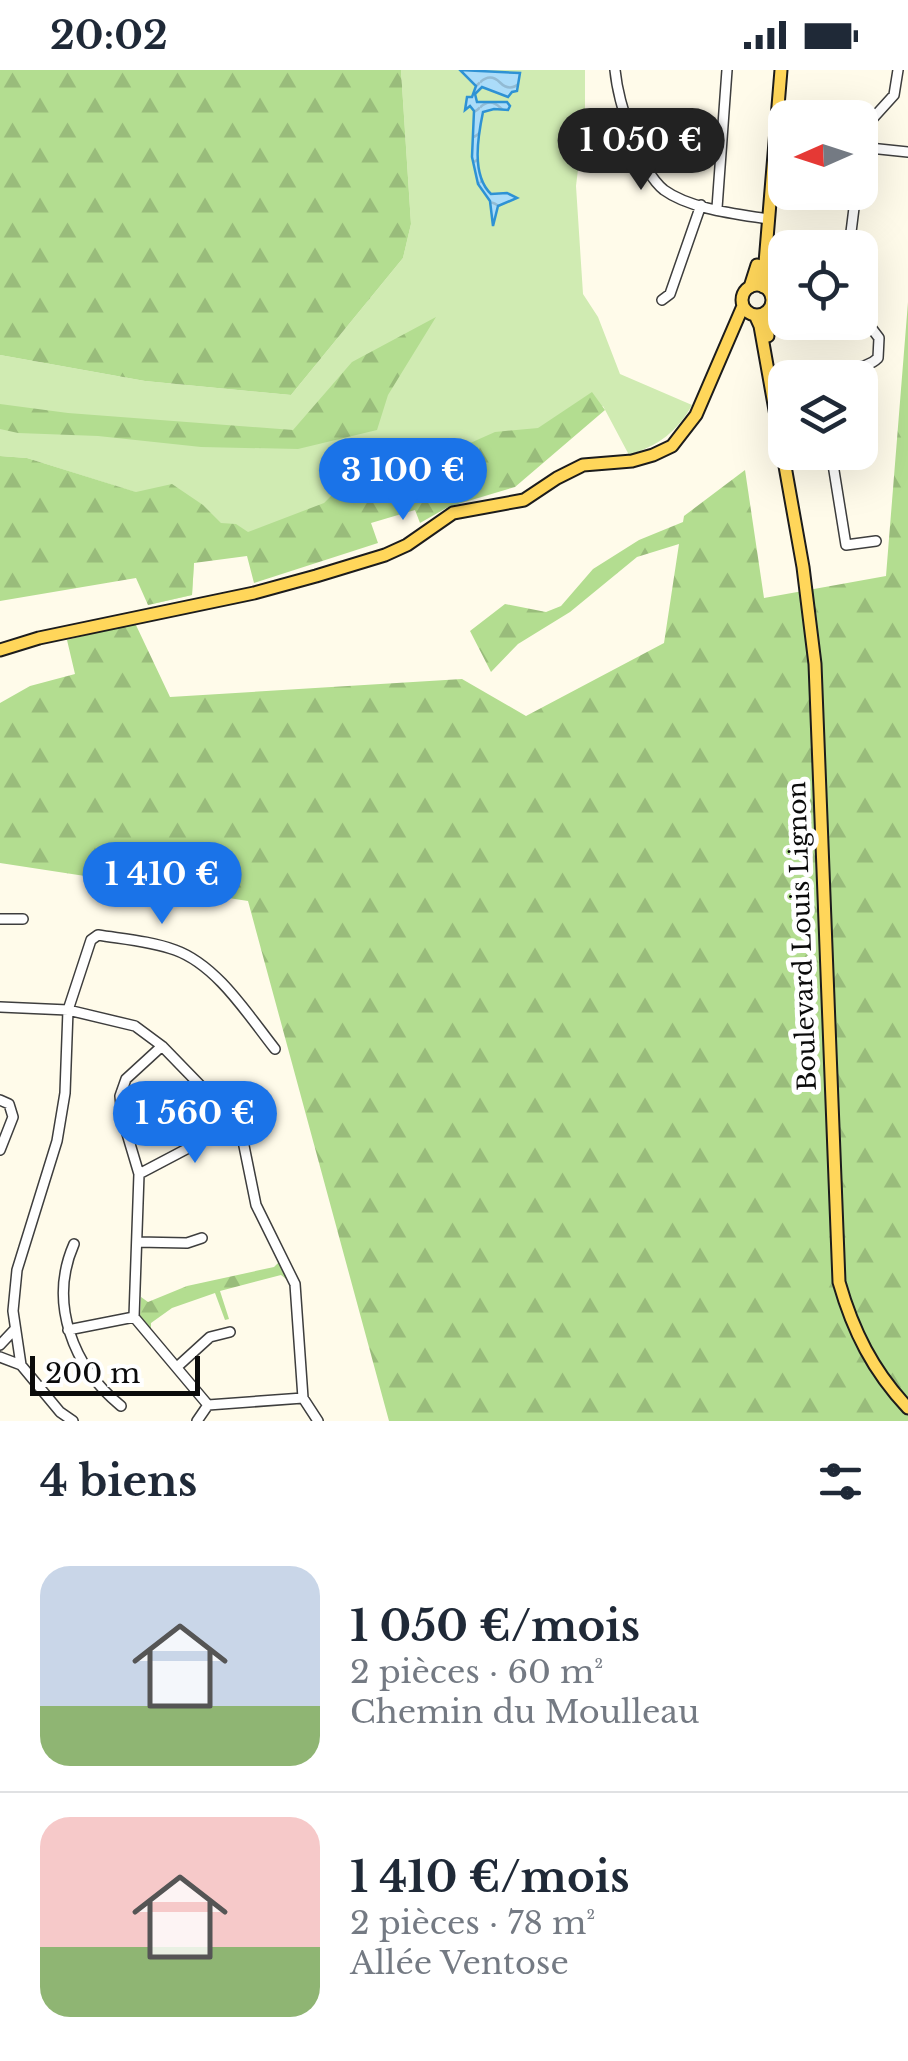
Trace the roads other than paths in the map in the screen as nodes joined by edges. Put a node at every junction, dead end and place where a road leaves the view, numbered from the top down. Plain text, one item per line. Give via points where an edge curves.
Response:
1 (615, 70) edge
2 (727, 70) edge
3 (781, 70) edge
4 (898, 70) edge
5 (894, 96) junction
6 (908, 99) edge
7 (878, 111) edge
8 (878, 149) edge
9 (908, 152) edge
10 (701, 205) junction
11 (717, 208) junction
12 (766, 218) junction
13 (760, 288) junction
14 (768, 290) edge
15 (662, 300) dead end
16 (768, 304) edge
17 (757, 310) junction
18 (768, 368) edge
19 (786, 470) edge
20 (833, 470) edge
21 (876, 541) dead end
22 (0, 650) edge
23 (22, 919) dead end
24 (0, 920) edge
25 (0, 1007) edge
26 (68, 1010) junction
27 (162, 1046) junction
28 (274, 1049) dead end
29 (0, 1100) edge
30 (234, 1124) junction
31 (0, 1150) edge
32 (139, 1174) junction
33 (202, 1238) dead end
34 (136, 1242) junction
35 (74, 1244) dead end
36 (134, 1317) junction
37 (15, 1329) junction
38 (68, 1330) junction
39 (230, 1332) dead end
40 (0, 1345) edge
41 (0, 1357) edge
42 (21, 1365) junction
43 (177, 1368) junction
44 (303, 1398) junction
45 (208, 1405) junction
46 (121, 1406) dead end
47 (908, 1408) edge
48 (73, 1421) edge
49 (197, 1421) edge
50 (318, 1421) edge

1 - 10 street via 627,124 658,182
2 - 11 street
3 - 12 main road
4 - 5 street
5 - 6 street
5 - 7 street
8 - 9 street
10 - 11 street
10 - 15 street via 670,294
11 - 12 street
12 - 13 main road via 755,279
13 - 14 street
13 - 17 main road, Boulevard Louis Lignon
13 - 17 main road via 742,297
16 - 17 street
17 - 18 main road, Boulevard Louis Lignon
17 - 22 main road via 733,325 696,416 672,446 653,455 583,466 524,500 453,514 407,545 333,571
19 - 47 main road, Boulevard Louis Lignon via 815,664 840,1282 869,1358
20 - 21 street via 846,545
23 - 24 street
25 - 26 street
26 - 27 street via 135,1026
26 - 28 street via 90,940 98,935 164,946 202,965
26 - 37 street via 58,1142 16,1270
27 - 30 street
27 - 32 street via 126,1079 120,1096
29 - 31 street via 13,1117
30 - 32 street
30 - 44 street via 244,1141 256,1205 295,1284
32 - 34 street
33 - 34 street
34 - 36 street
35 - 38 street via 62,1278
36 - 38 street
36 - 43 street
37 - 40 street
37 - 42 street
38 - 46 street via 96,1384
39 - 43 street via 210,1338
41 - 42 street
42 - 48 street
43 - 45 street
44 - 45 street
44 - 50 street
45 - 49 street

